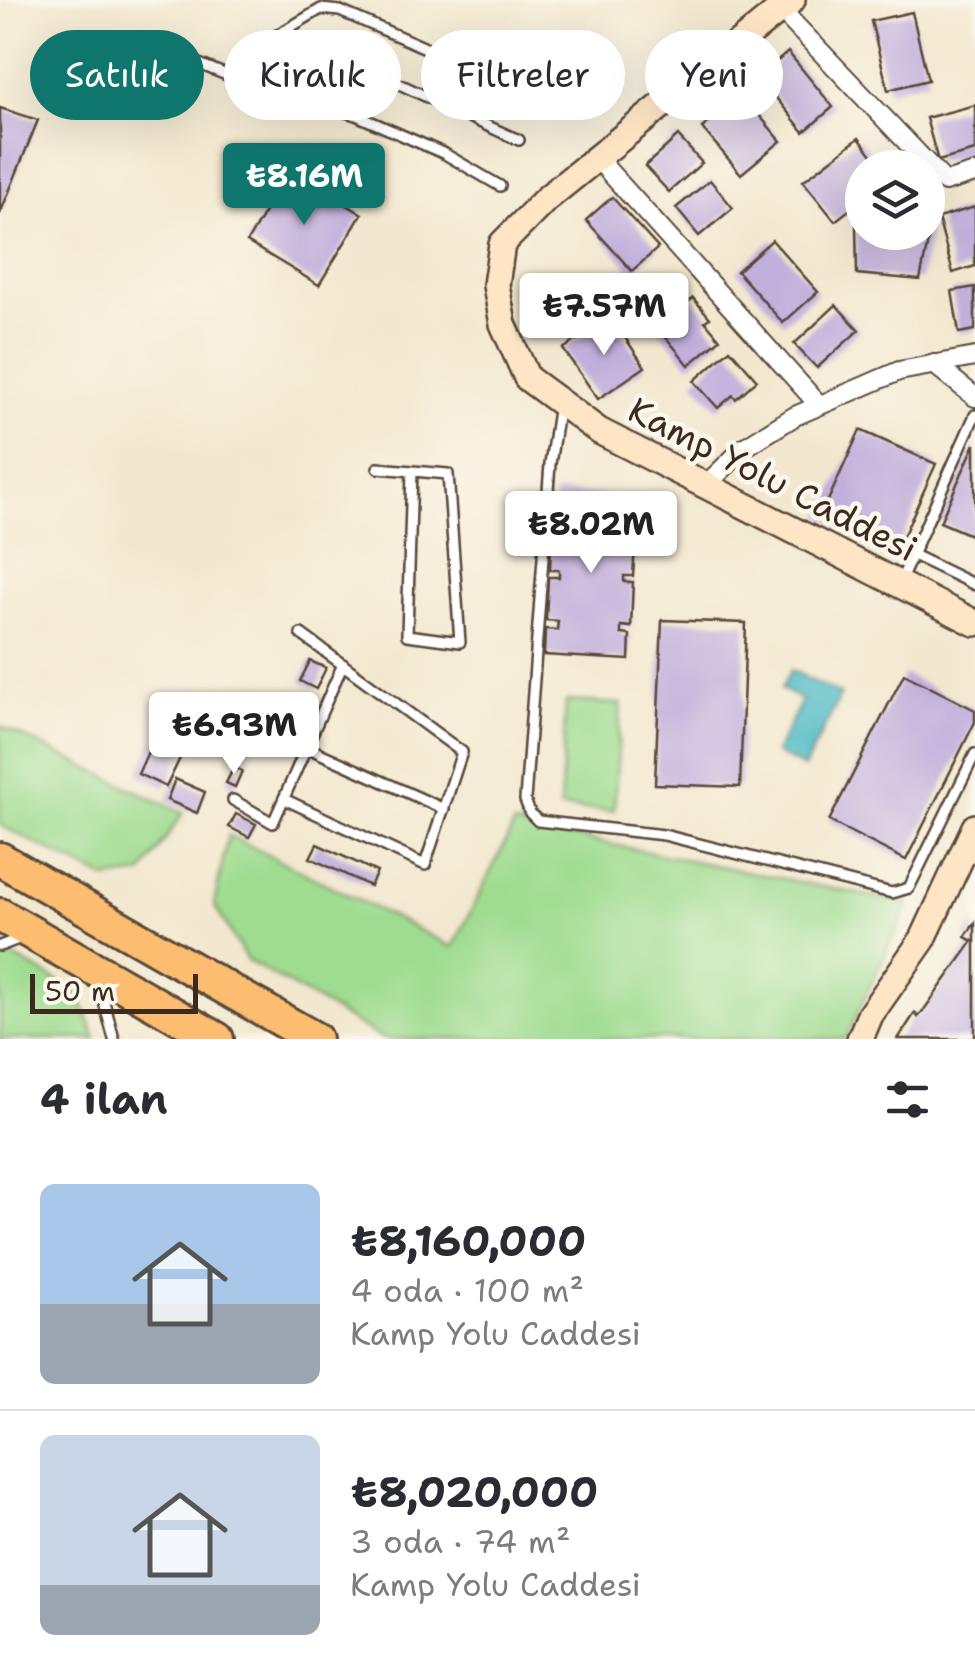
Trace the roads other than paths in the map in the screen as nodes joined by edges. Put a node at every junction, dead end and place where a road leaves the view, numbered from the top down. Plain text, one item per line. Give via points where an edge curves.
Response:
1 (786, 5) edge
2 (286, 30) edge
3 (384, 30) edge
4 (401, 86) edge
5 (367, 120) edge
6 (520, 140) dead end
7 (596, 158) junction
8 (975, 174) edge
9 (500, 186) dead end
10 (975, 357) edge
11 (934, 364) junction
12 (975, 396) edge
13 (559, 402) junction
14 (819, 405) junction
15 (975, 415) edge
16 (378, 468) dead end
17 (412, 471) junction
18 (706, 485) junction
19 (912, 554) junction
20 (900, 582) junction
21 (975, 584) edge
22 (975, 622) edge
23 (301, 634) dead end
24 (343, 664) junction
25 (306, 747) junction
26 (975, 754) edge
27 (233, 800) dead end
28 (284, 800) junction
29 (444, 809) junction
30 (975, 828) edge
31 (0, 858) edge
32 (0, 915) edge
33 (33, 933) junction
34 (0, 946) edge
35 (96, 970) junction
36 (114, 1039) edge
37 (217, 1039) edge
38 (315, 1039) edge
39 (860, 1039) edge

1 - 7 street, Kamp Yolu Caddesi
1 - 8 street via 944,182
2 - 3 lane via 321,10
4 - 6 lane
5 - 9 lane
7 - 13 street, Kamp Yolu Caddesi via 502,244 496,285 503,324 527,378
7 - 14 street
10 - 11 street
11 - 12 street
11 - 14 street via 899,370
13 - 18 street, Kamp Yolu Caddesi via 599,431
13 - 26 lane via 526,800 534,817 664,835 892,894 909,888
14 - 18 street via 745,447
15 - 19 lane
16 - 17 lane
17 - 17 lane via 448,474 460,642 407,635
18 - 20 street, Kamp Yolu Caddesi
19 - 20 lane
19 - 21 lane
20 - 22 street, Kamp Yolu Caddesi
23 - 24 lane
24 - 25 lane
24 - 29 lane via 462,752
25 - 28 lane
25 - 29 lane
27 - 28 lane via 273,823
28 - 29 lane via 425,865
30 - 39 street via 923,939
31 - 38 highway
32 - 33 highway
33 - 34 lane
33 - 35 highway
35 - 36 lane
35 - 37 highway

